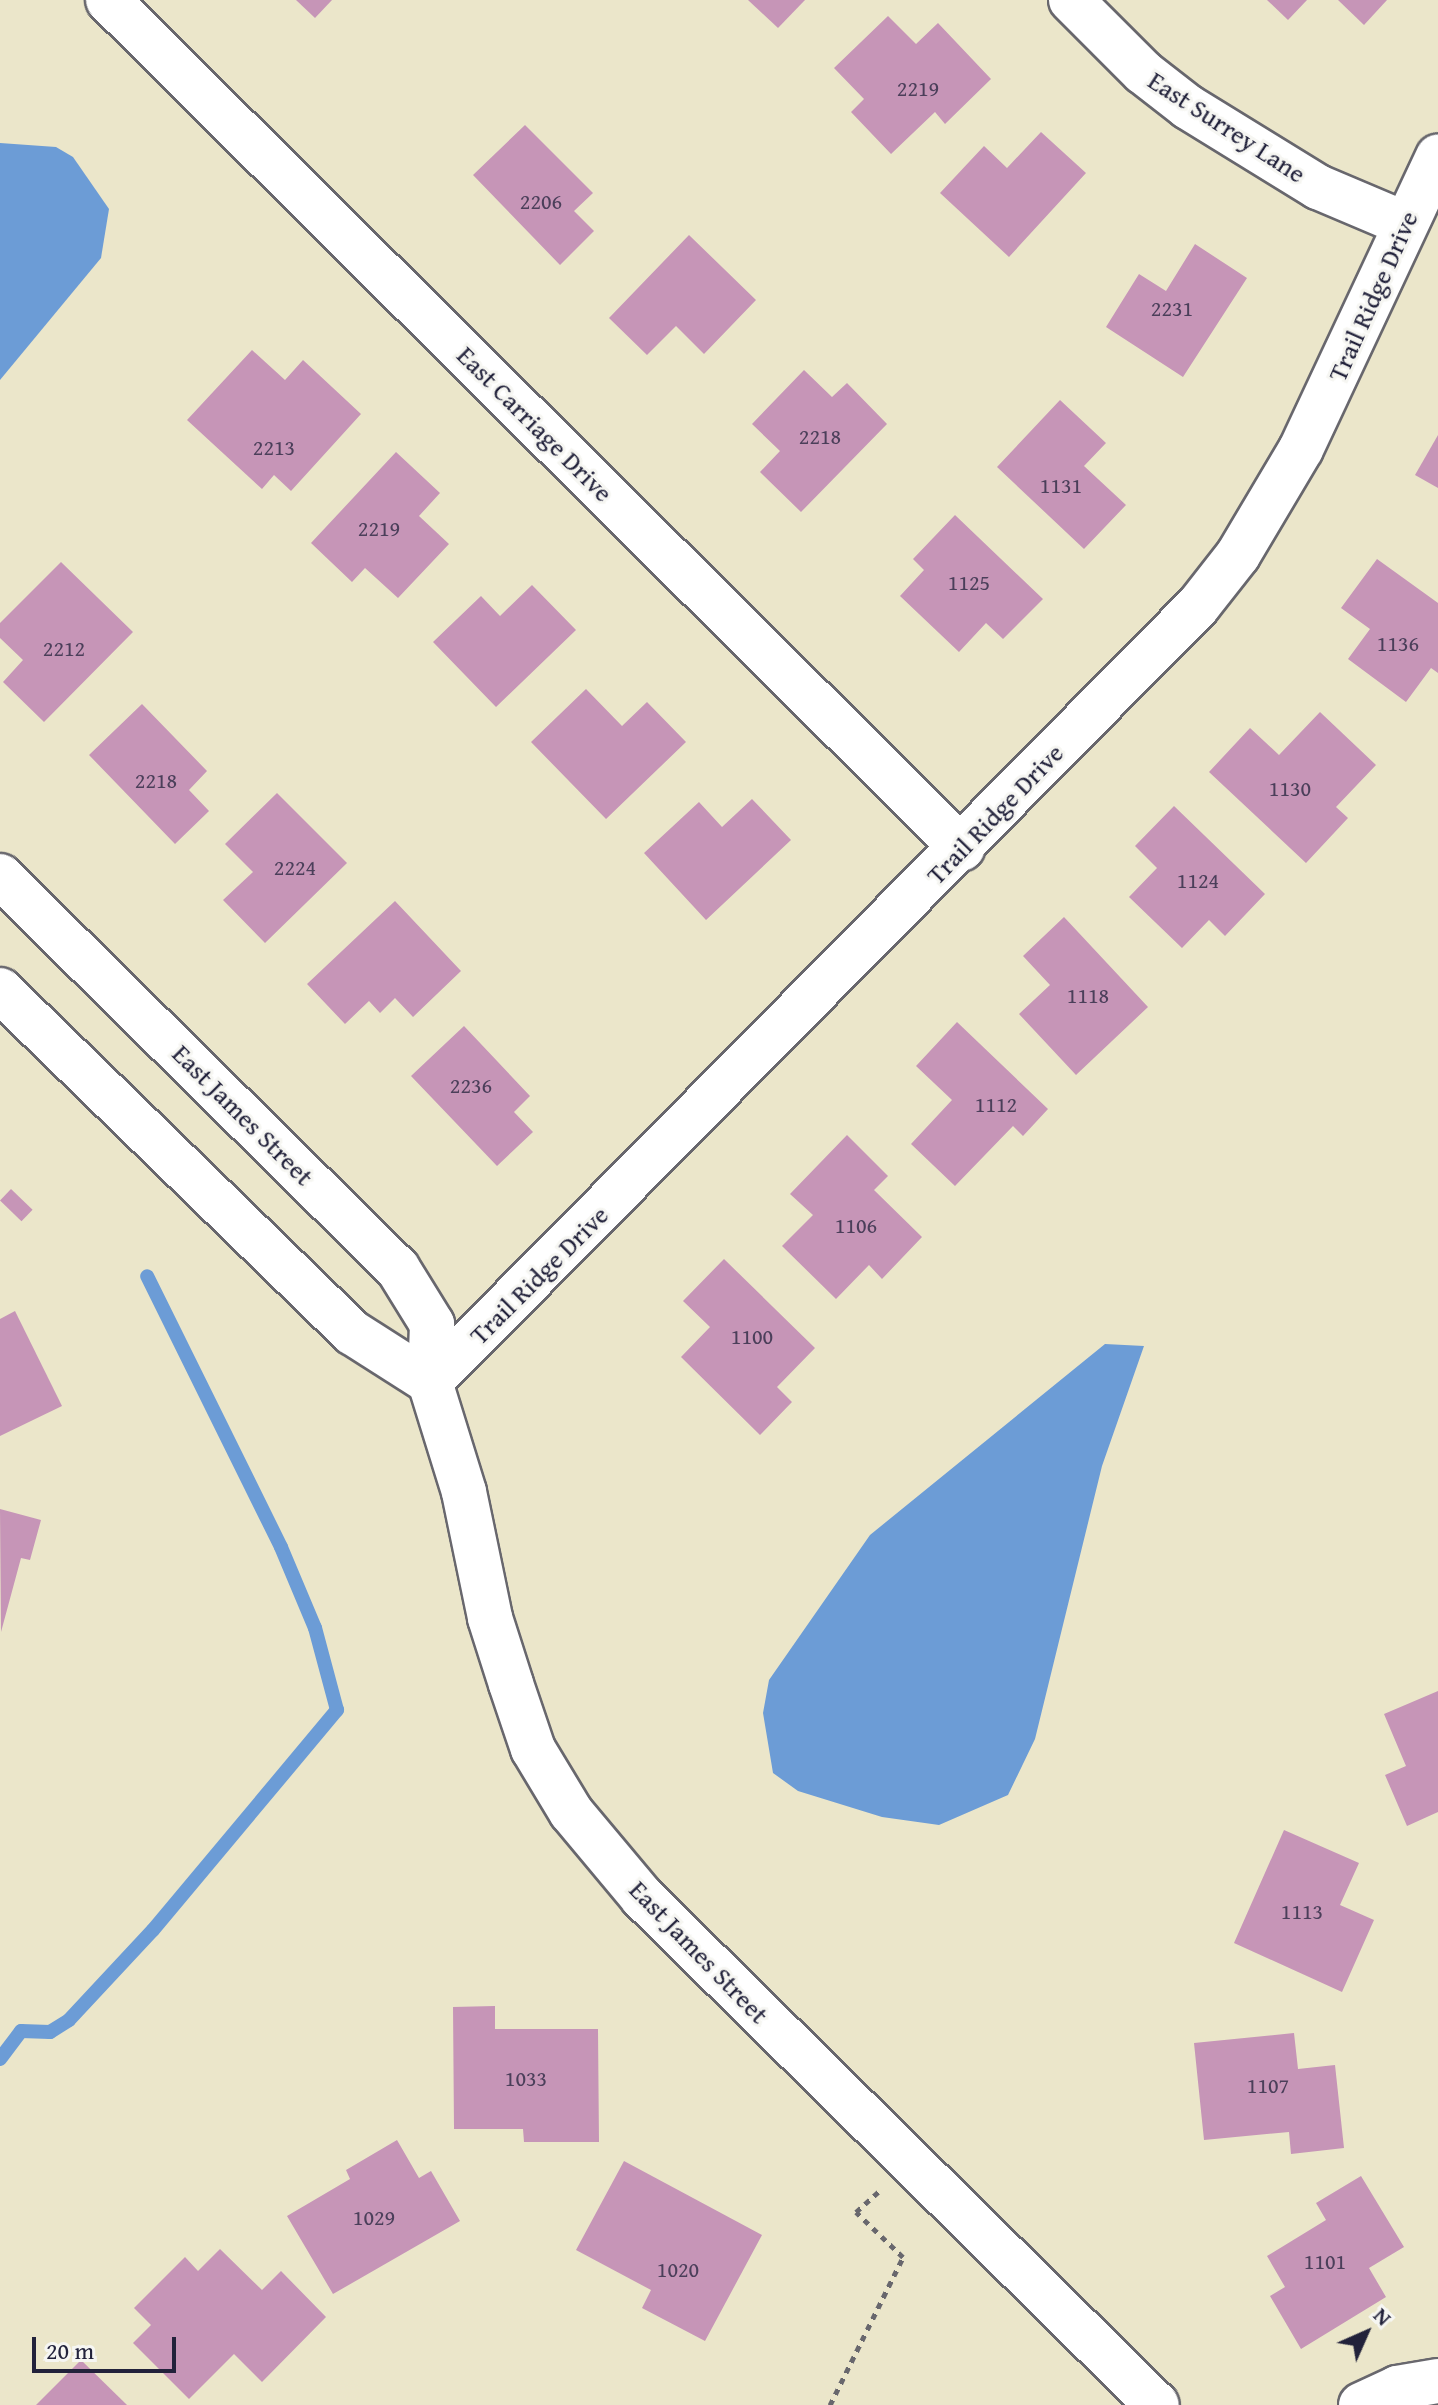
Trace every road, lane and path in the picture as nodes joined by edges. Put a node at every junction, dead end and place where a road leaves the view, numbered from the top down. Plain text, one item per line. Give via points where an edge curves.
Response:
1 (108, 0) edge
2 (1071, 0) edge
3 (1438, 157) edge
4 (1405, 224) junction
5 (962, 848) junction
6 (0, 876) edge
7 (0, 990) edge
8 (430, 1382) junction
9 (881, 2189) dead end
10 (1438, 2381) edge
11 (830, 2405) edge
12 (1157, 2405) edge
13 (1361, 2405) edge

1 - 5 street, East Carriage Drive
2 - 4 street, East Surrey Lane via 1143,72 1188,107 1318,187
3 - 4 street, Trail Ridge Drive
4 - 5 street, Trail Ridge Drive via 1331,390 1238,555 1198,606
5 - 8 street, Trail Ridge Drive
6 - 8 street, East James Street via 398,1269 432,1324
7 - 8 street via 353,1333
8 - 12 street, East James Street via 464,1492 490,1618 511,1684 533,1749 571,1812 642,1897
9 - 11 path via 856,2212 903,2257
10 - 13 street via 1397,2388

